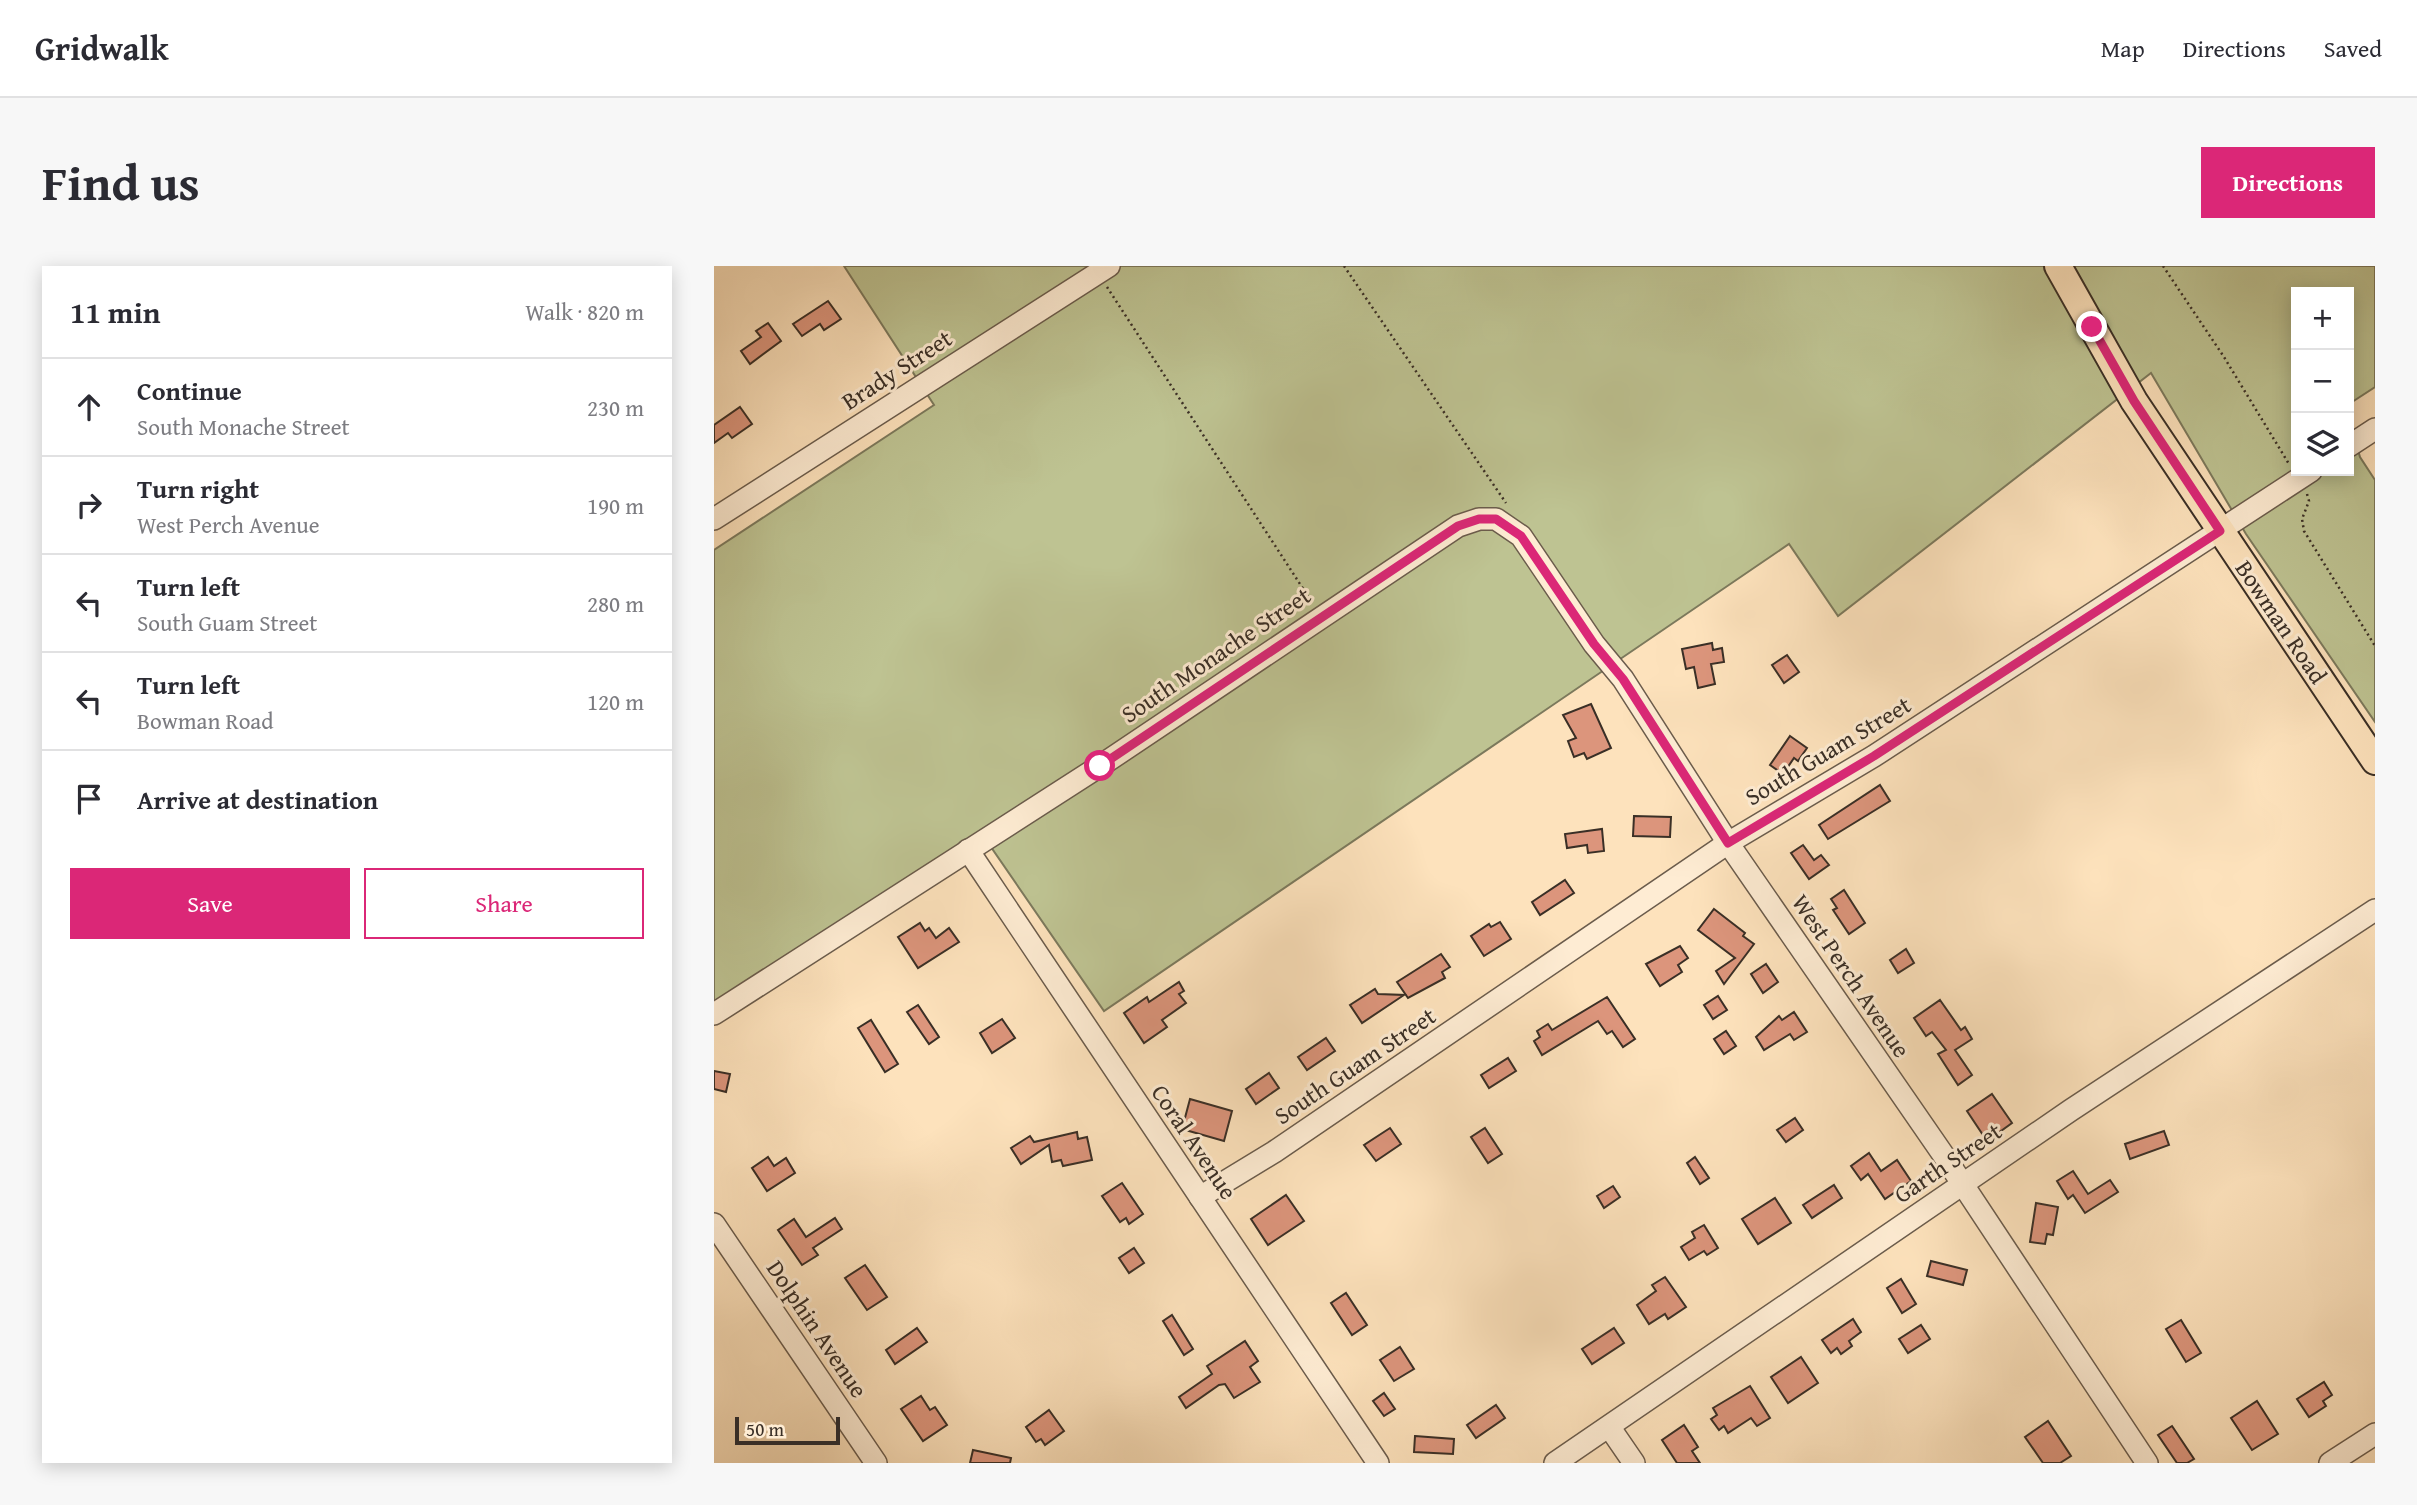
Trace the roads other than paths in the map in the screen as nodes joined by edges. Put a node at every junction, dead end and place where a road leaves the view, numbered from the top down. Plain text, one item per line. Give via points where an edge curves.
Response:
1 (2058, 266) edge
2 (1100, 268) edge
3 (2375, 429) edge
4 (2354, 443) edge
5 (2303, 476) edge
6 (1507, 514) joint
7 (714, 519) edge
8 (2220, 531) junction
9 (2375, 761) edge
10 (1728, 843) junction
11 (968, 850) junction
12 (2375, 910) edge
13 (714, 1014) edge
14 (1962, 1185) junction
15 (1200, 1197) junction
16 (714, 1224) edge
17 (1610, 1428) junction
18 (2375, 1434) edge
19 (876, 1463) edge
20 (1378, 1463) edge
21 (1555, 1463) edge
22 (1634, 1463) edge
23 (2147, 1463) edge
24 (2330, 1463) edge

1 - 8 main road, Bowman Road via 2134,401
2 - 7 street, Brady Street
3 - 4 street
5 - 8 street, South Guam Street
6 - 10 street, West Perch Avenue via 1594,644 1623,679
6 - 11 street, South Monache Street via 1458,526
8 - 9 main road, Bowman Road
8 - 10 street, South Guam Street via 1874,756
10 - 14 street, West Perch Avenue
10 - 15 street, South Guam Street via 1326,1117
11 - 13 street, South Monache Street
11 - 15 street, Coral Avenue
12 - 14 street, Garth Street
14 - 17 street, Garth Street
14 - 23 street, West Perch Avenue
15 - 20 street, Coral Avenue
16 - 19 street, Dolphin Avenue
17 - 21 street, Garth Street
17 - 22 street
18 - 24 street

